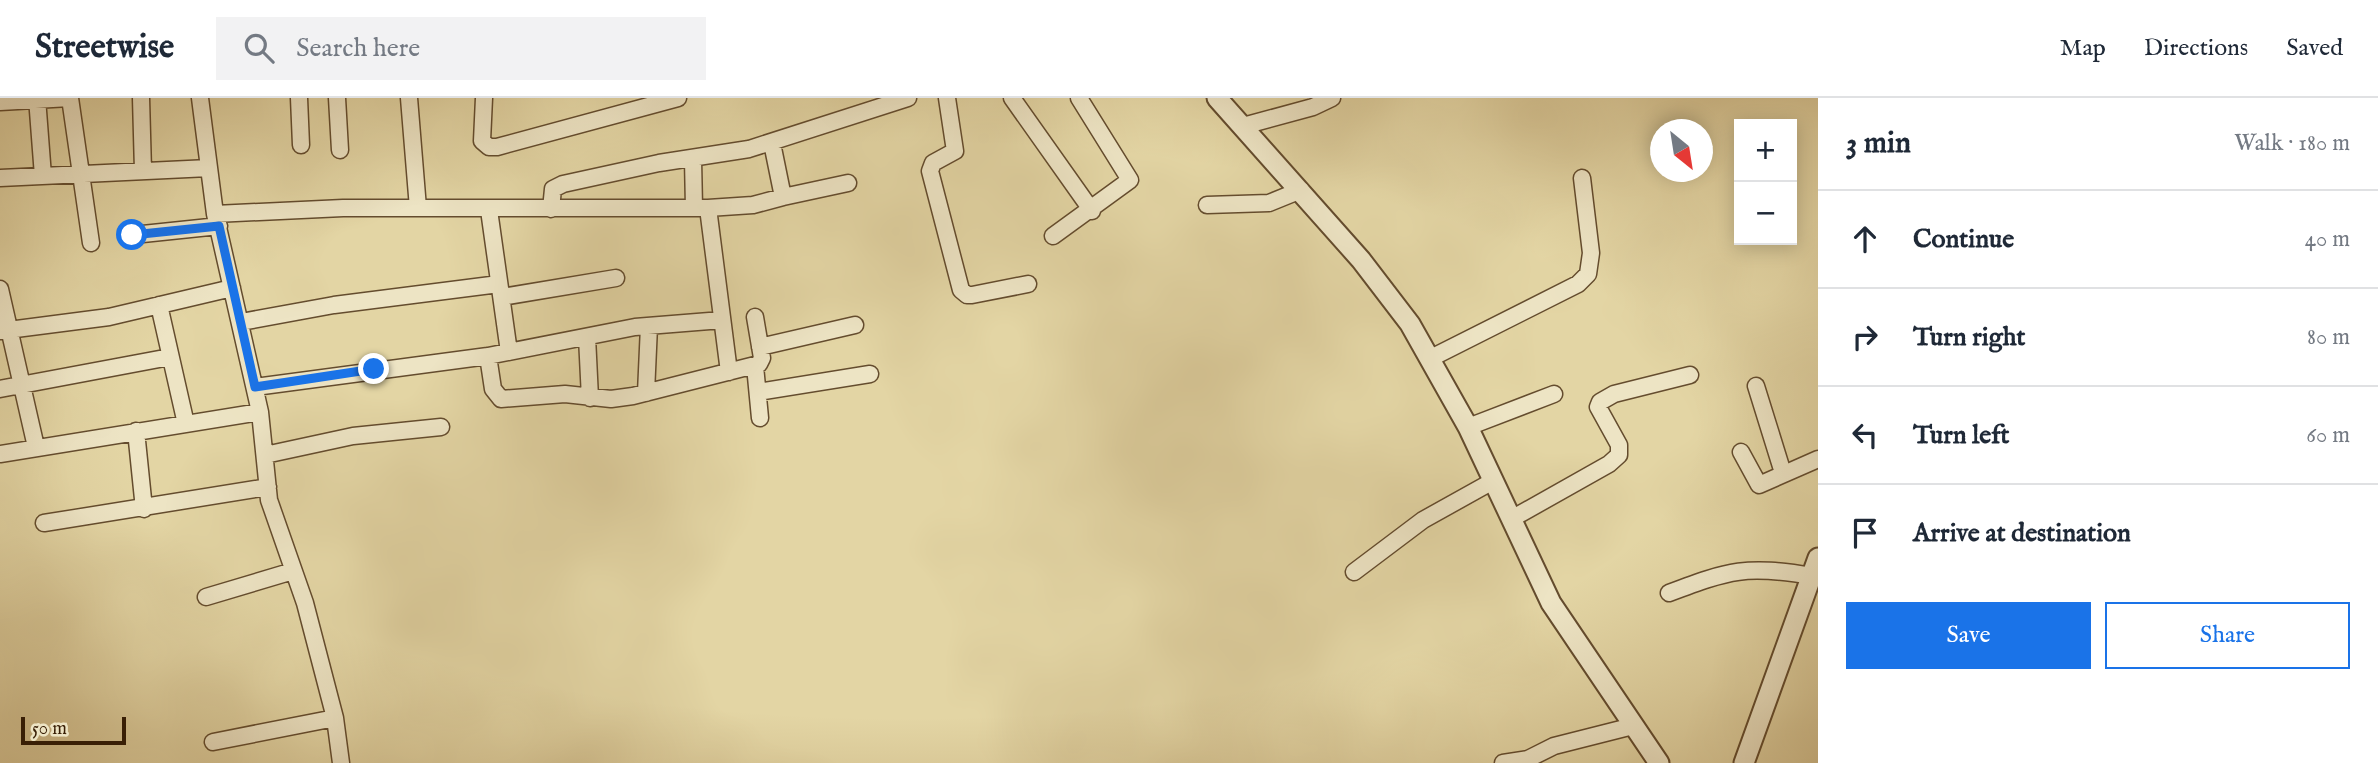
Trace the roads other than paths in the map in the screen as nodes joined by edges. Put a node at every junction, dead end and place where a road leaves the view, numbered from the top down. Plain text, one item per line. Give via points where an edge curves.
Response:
1 (70, 98) edge
2 (141, 98) edge
3 (200, 98) edge
4 (299, 98) edge
5 (337, 98) edge
6 (409, 98) edge
7 (484, 98) edge
8 (678, 98) edge
9 (947, 98) edge
10 (1012, 98) edge
11 (1079, 98) edge
12 (1217, 98) edge
13 (1332, 98) edge
14 (37, 99) edge
15 (902, 99) edge
16 (0, 102) edge
17 (1243, 127) junction
18 (772, 143) junction
19 (301, 145) dead end
20 (340, 150) dead end
21 (693, 159) junction
22 (209, 168) junction
23 (143, 171) junction
24 (80, 174) junction
25 (43, 176) junction
26 (0, 178) edge
27 (1582, 178) dead end
28 (848, 183) dead end
29 (1301, 190) junction
30 (783, 197) junction
31 (1207, 205) dead end
32 (418, 208) junction
33 (701, 208) junction
34 (551, 209) junction
35 (489, 211) junction
36 (1092, 211) junction
37 (217, 220) junction
38 (132, 235) dead end
39 (1053, 236) dead end
40 (91, 243) dead end
41 (616, 278) dead end
42 (1028, 284) dead end
43 (232, 288) junction
44 (500, 290) junction
45 (0, 292) edge
46 (159, 305) junction
47 (755, 317) dead end
48 (722, 320) junction
49 (240, 321) junction
50 (855, 325) dead end
51 (649, 326) junction
52 (5, 330) edge
53 (587, 337) junction
54 (760, 347) junction
55 (509, 352) junction
56 (488, 356) junction
57 (170, 357) junction
58 (1429, 359) junction
59 (755, 366) junction
60 (729, 372) junction
61 (870, 374) dead end
62 (1690, 375) dead end
63 (24, 382) junction
64 (1756, 386) dead end
65 (255, 387) junction
66 (0, 389) edge
67 (758, 392) junction
68 (646, 393) junction
69 (1554, 394) dead end
70 (590, 398) junction
71 (260, 412) junction
72 (760, 418) dead end
73 (186, 424) junction
74 (441, 427) dead end
75 (1468, 427) junction
76 (136, 432) junction
77 (36, 446) junction
78 (1741, 452) dead end
79 (0, 454) edge
80 (265, 455) junction
81 (1818, 460) edge
82 (1783, 473) junction
83 (1493, 481) junction
84 (268, 486) junction
85 (145, 509) junction
86 (1513, 518) junction
87 (44, 523) dead end
88 (1815, 567) edge
89 (293, 571) junction
90 (1354, 572) dead end
91 (1669, 593) dead end
92 (206, 597) dead end
93 (335, 718) junction
94 (1633, 726) junction
95 (213, 742) dead end
96 (1528, 761) edge
97 (341, 763) edge
98 (1503, 763) edge
99 (1660, 763) edge
100 (1744, 763) edge

1 - 14 street
1 - 24 street
2 - 23 street
3 - 22 street
4 - 19 street
5 - 20 street
6 - 32 street
7 - 8 street via 482,141 497,147
9 - 42 street via 955,152 933,163 930,171 961,290 972,295
10 - 36 street
11 - 36 street via 1130,176 1129,184
12 - 17 street
13 - 17 street
14 - 16 street
14 - 25 street
15 - 18 street
17 - 29 street
18 - 21 street
18 - 30 street
21 - 33 street
21 - 34 street via 563,184 552,189
22 - 23 street
22 - 37 street
23 - 24 street
24 - 25 street
24 - 40 street
25 - 26 street
27 - 58 street via 1591,253 1588,274 1578,284
28 - 30 street
29 - 31 street via 1269,203
29 - 58 street via 1370,271 1410,324
30 - 33 street via 753,205
32 - 35 street
32 - 37 street
33 - 34 street
33 - 48 street
34 - 35 street
35 - 44 street
36 - 39 street
37 - 38 street
37 - 43 street
41 - 44 street
43 - 46 street
43 - 49 street
44 - 49 street via 334,305
44 - 55 street
45 - 52 street
46 - 52 street via 109,317
46 - 57 street
47 - 54 street
48 - 51 street
48 - 60 street
49 - 65 street
50 - 54 street
51 - 53 street
51 - 68 street
52 - 63 street
53 - 55 street
53 - 70 street
54 - 59 street via 762,358
55 - 56 street
56 - 65 street
56 - 70 street via 493,389 501,399 565,394
57 - 63 street
57 - 73 street
58 - 75 street
59 - 60 street
59 - 67 street
60 - 68 street
61 - 67 street
62 - 86 street via 1614,394 1600,402 1598,407 1619,445 1619,455
63 - 66 street
63 - 77 street
64 - 82 street
65 - 71 street
67 - 72 street
68 - 70 street
69 - 75 street
71 - 73 street
71 - 80 street
73 - 76 street
74 - 80 street via 353,436
75 - 83 street
76 - 77 street
76 - 85 street
77 - 79 street
78 - 82 street via 1759,485
80 - 84 street
81 - 82 street
83 - 86 street
83 - 90 street via 1423,520
84 - 85 street
84 - 89 street via 276,528
85 - 87 street
86 - 94 street via 1551,603
88 - 91 street via 1735,570
88 - 100 street
89 - 92 street
89 - 93 street
93 - 95 street
93 - 97 street
94 - 96 street via 1555,746
94 - 99 street
96 - 98 street

